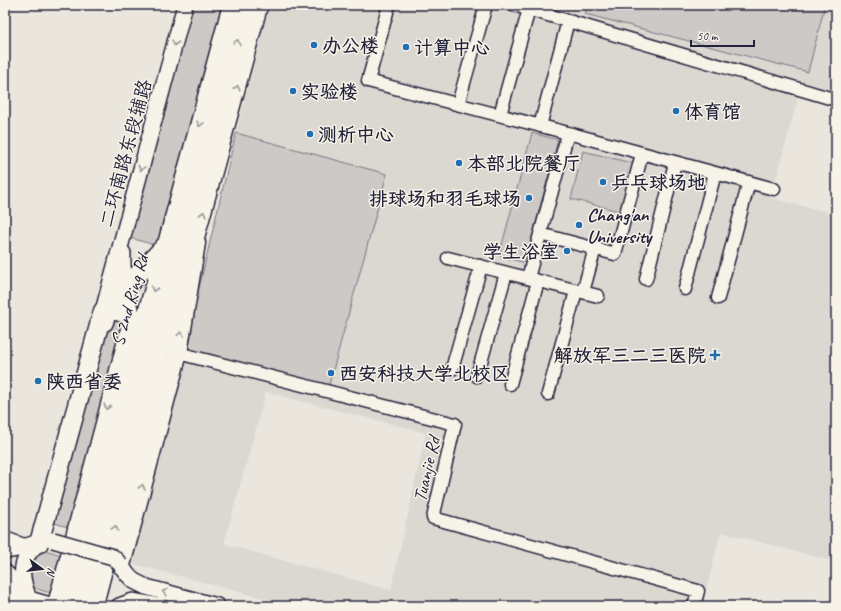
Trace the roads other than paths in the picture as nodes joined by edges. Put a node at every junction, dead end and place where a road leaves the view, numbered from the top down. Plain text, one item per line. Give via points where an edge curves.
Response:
1 (185, 5) edge
2 (232, 5) edge
3 (247, 5) edge
4 (260, 5) edge
5 (389, 5) edge
6 (486, 5) edge
7 (514, 5) edge
8 (529, 9) junction
9 (568, 21) junction
10 (833, 99) dead end
11 (458, 104) junction
12 (500, 115) junction
13 (540, 126) junction
14 (568, 134) junction
15 (642, 154) junction
16 (675, 163) junction
17 (715, 174) junction
18 (749, 182) junction
19 (774, 189) dead end
20 (124, 234) junction
21 (540, 234) junction
22 (196, 243) junction
23 (167, 244) junction
24 (595, 248) junction
25 (448, 258) dead end
26 (481, 266) junction
27 (506, 273) junction
28 (646, 279) dead end
29 (533, 280) junction
30 (127, 288) junction
31 (685, 289) dead end
32 (580, 292) junction
33 (598, 296) dead end
34 (718, 298) dead end
35 (103, 311) junction
36 (132, 316) junction
37 (139, 342) junction
38 (178, 352) junction
39 (452, 369) dead end
40 (476, 376) dead end
41 (510, 384) dead end
42 (548, 394) dead end
43 (5, 538) edge
44 (40, 543) junction
45 (5, 550) edge
46 (121, 565) junction
47 (5, 572) edge
48 (19, 596) edge
49 (54, 606) edge
50 (67, 606) edge
51 (82, 606) edge
52 (95, 606) edge
53 (119, 606) edge
54 (160, 606) edge
55 (217, 606) edge
56 (694, 606) edge

1 -> 20 main road, 二环南路东段辅路
2 -> 23 highway, S 2nd Ring Rd
51 -> 3 highway, S 2nd Ring Rd via 159,325 182,251
22 -> 4 main road
5 - 11 street via 368,81
6 - 11 street
7 - 8 street
8 - 9 street
8 - 12 street
9 - 10 street
9 - 13 street
11 - 12 street
12 - 13 street
13 - 14 street
14 - 15 street
14 - 21 street
15 - 16 street
15 - 24 street via 615,254
16 - 17 street
16 - 28 street
17 - 18 street
17 - 31 street
18 - 19 street
18 - 34 street
20 - 30 main road via 123,261
20 - 35 main road, 二环南路东段辅路
21 - 24 street
21 - 29 street
38 -> 22 highway
52 -> 22 main road via 164,343
23 - 30 highway
23 -> 37 highway, S 2nd Ring Rd
24 - 32 street
25 - 26 street
26 - 27 street
26 - 39 street
27 - 29 street
27 - 40 street
29 - 32 street
29 - 41 street
30 - 35 highway
30 - 36 main road
32 - 33 street
32 - 42 street
35 - 44 highway
36 - 37 main road
36 - 44 highway via 114,310 106,316 50,523
36 -> 49 main road
37 - 50 highway, S 2nd Ring Rd
46 -> 38 highway
38 - 56 street, Tuanjie Rd via 455,424 433,518 698,591
43 - 44 street
44 - 45 main road
44 - 46 main road, bridge via 113,557
44 - 48 main road via 29,552 23,564 23,584
55 -> 46 main road via 146,587 126,574
47 - 48 main road
48 - 49 main road
53 - 54 main road via 133,601

